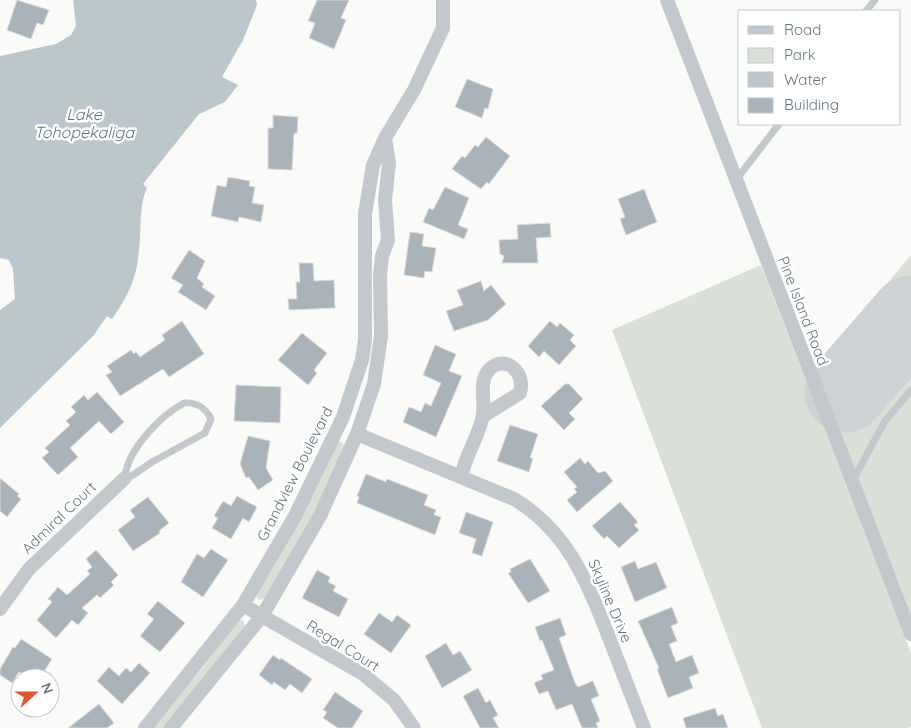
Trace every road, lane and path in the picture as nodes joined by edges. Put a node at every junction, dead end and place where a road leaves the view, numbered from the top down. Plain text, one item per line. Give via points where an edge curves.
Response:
1 (442, 0) edge
2 (668, 0) edge
3 (875, 0) edge
4 (867, 10) edge
5 (778, 125) edge
6 (384, 138) junction
7 (736, 180) junction
8 (911, 390) edge
9 (483, 416) dead end
10 (357, 434) junction
11 (460, 477) junction
12 (125, 478) junction
13 (852, 482) junction
14 (243, 605) junction
15 (0, 609) edge
16 (262, 616) junction
17 (911, 634) edge
18 (145, 728) edge
19 (171, 728) edge
20 (414, 728) edge
21 (644, 728) edge

1 - 6 street, Grandview Boulevard via 443,28 414,90
2 - 7 street, Pine Island Road
3 - 4 lane
5 - 7 lane
6 - 10 street via 389,163 385,200 388,240 380,274 381,336 374,384
6 - 14 street, Grandview Boulevard via 373,165 365,214 366,321 362,360 340,424 295,516
7 - 13 street, Pine Island Road
8 - 13 lane via 885,421
9 - 11 street
10 - 11 street, Skyline Drive
10 - 16 street via 320,516
11 - 21 street, Skyline Drive via 531,509 565,544 588,583
12 - 12 lane via 205,433 211,419 208,412 191,403 176,408 134,449
12 - 15 street, Admiral Court via 29,570
13 - 17 street, Pine Island Road
14 - 16 street, Regal Court
14 - 18 street, Grandview Boulevard
16 - 19 street
16 - 20 street, Regal Court via 363,674 394,700

